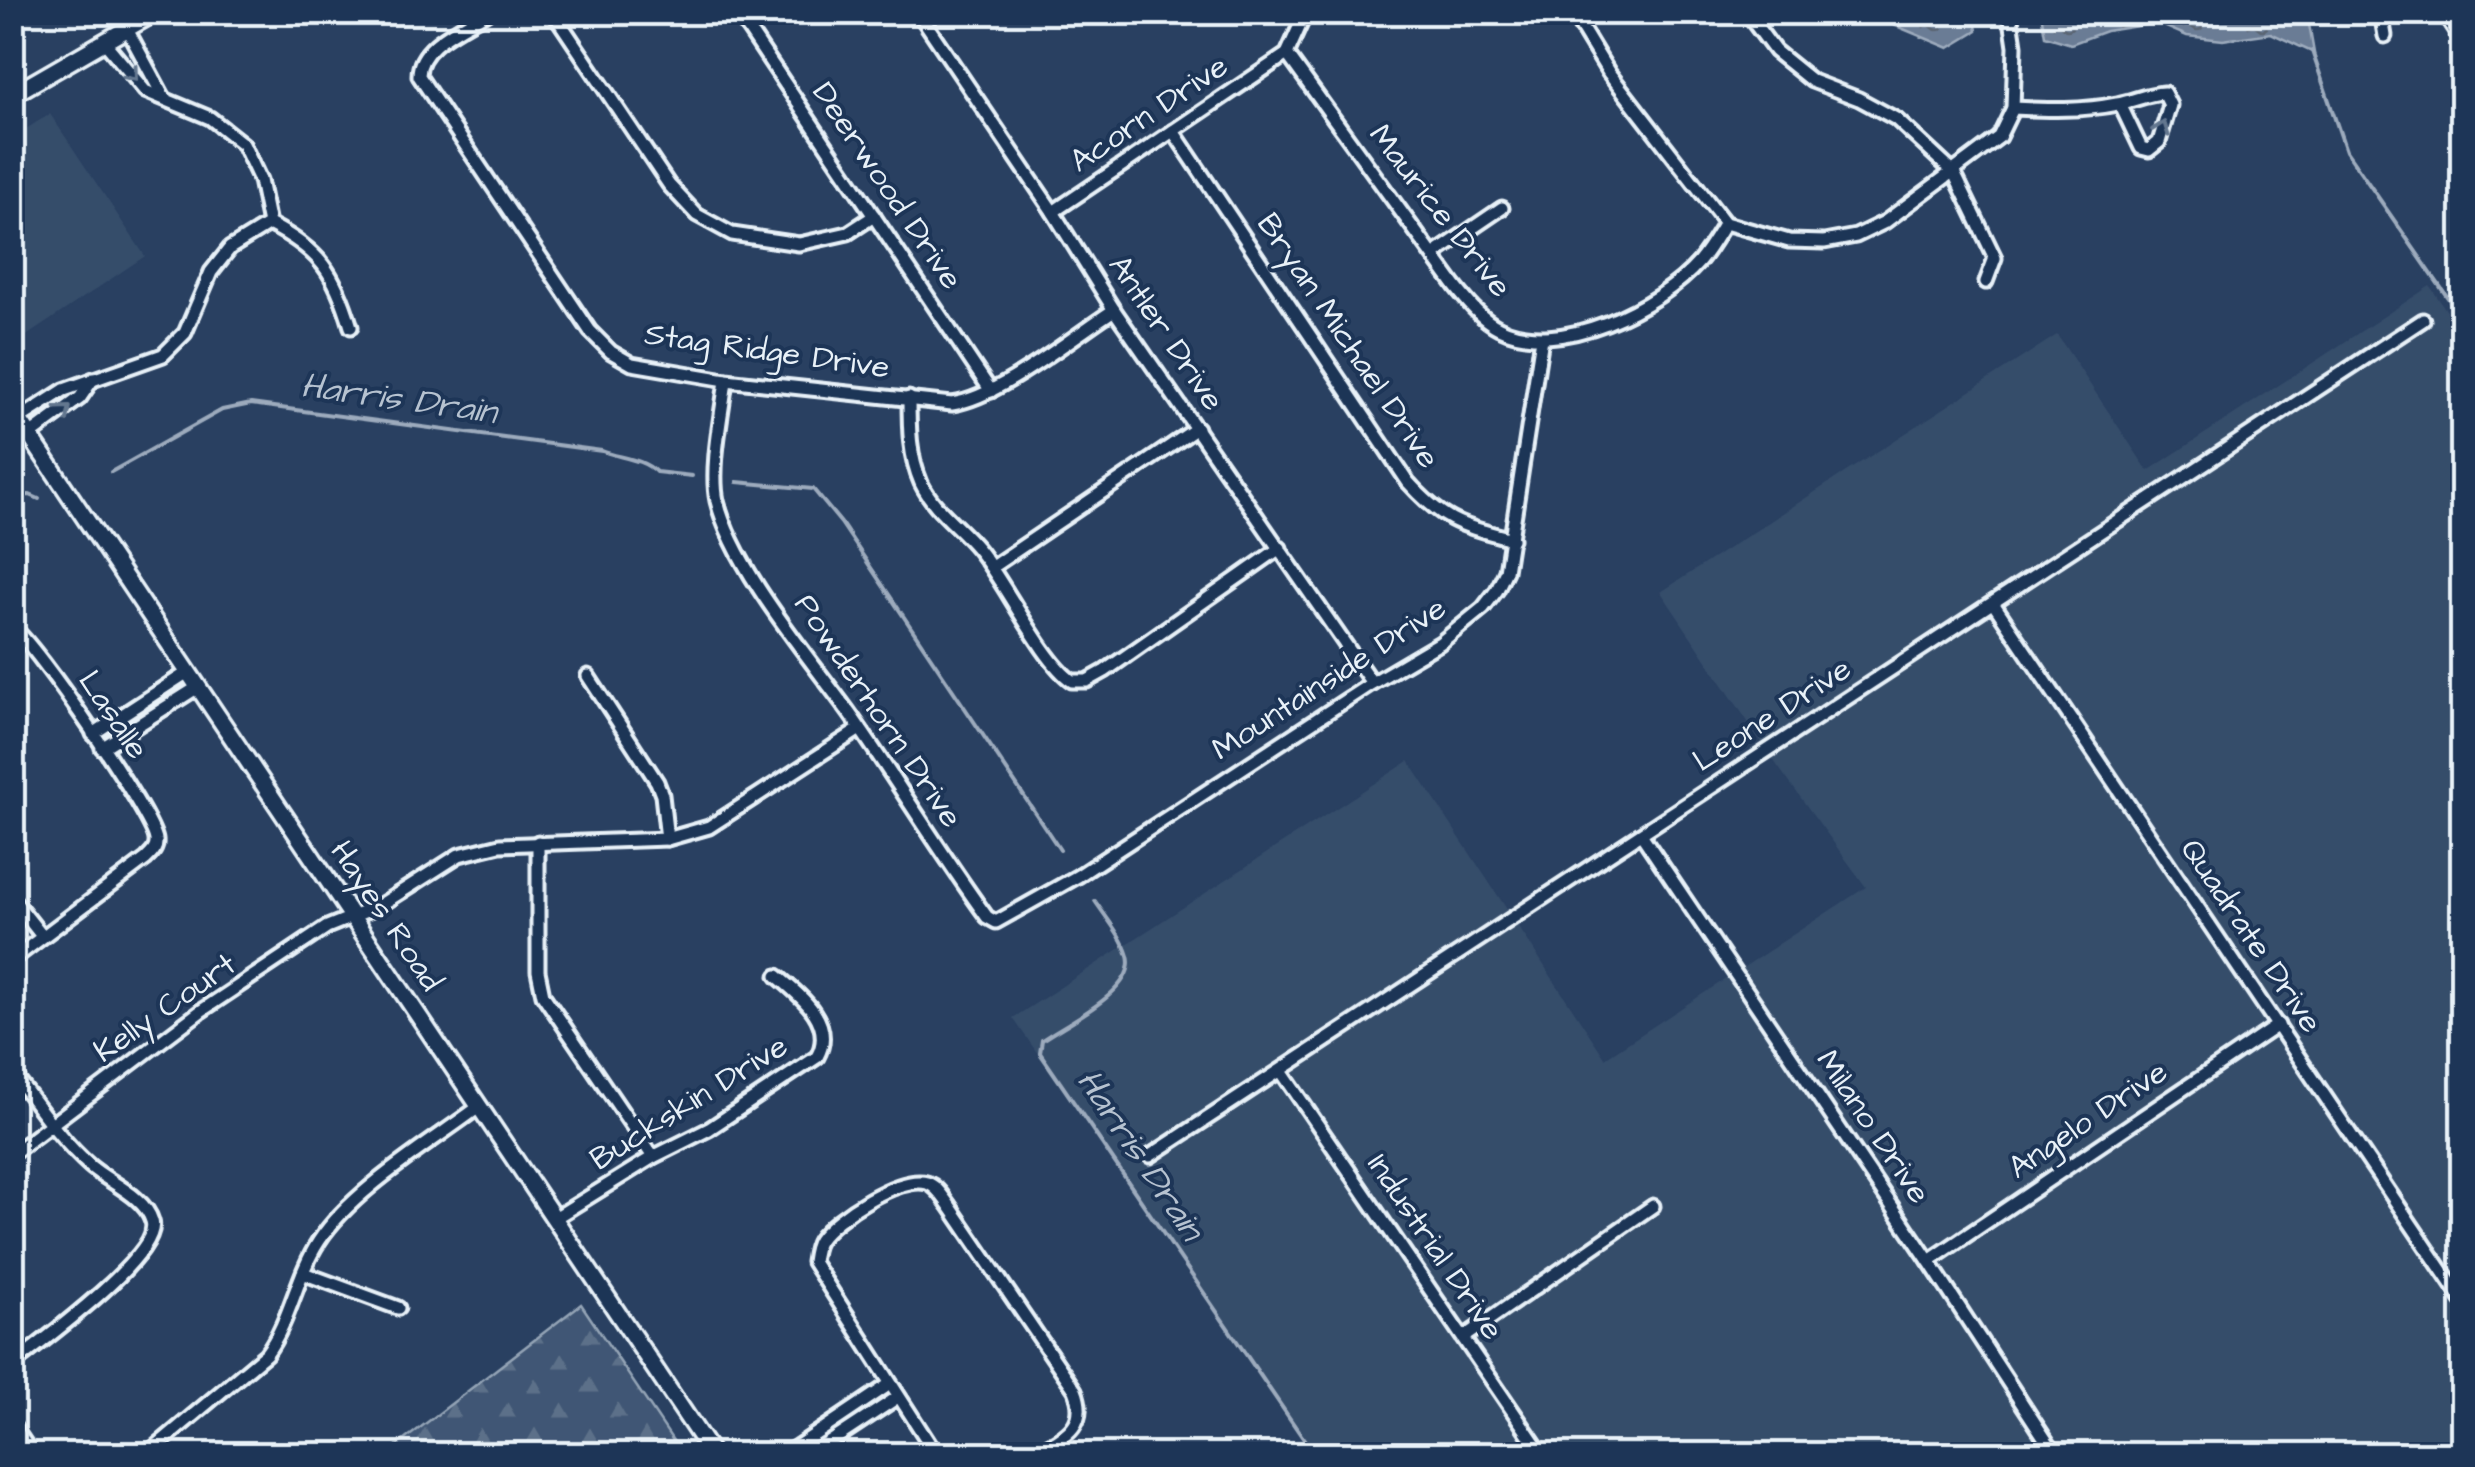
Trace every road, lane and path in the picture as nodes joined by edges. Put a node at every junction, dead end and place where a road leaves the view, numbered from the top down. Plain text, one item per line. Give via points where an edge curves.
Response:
1 (156, 12) edge
2 (487, 12) edge
3 (553, 12) edge
4 (736, 12) edge
5 (918, 12) edge
6 (1306, 12) edge
7 (1572, 12) edge
8 (1746, 12) edge
9 (2381, 12) edge
10 (2445, 12) edge
11 (2011, 17) edge
12 (128, 30) junction
13 (2385, 36) dead end
14 (2462, 38) edge
15 (106, 44) junction
16 (1287, 54) junction
17 (12, 95) edge
18 (164, 98) junction
19 (2120, 104) junction
20 (2012, 108) junction
21 (1172, 131) junction
22 (1954, 173) junction
23 (1502, 208) dead end
24 (1054, 212) junction
25 (874, 216) junction
26 (1725, 223) junction
27 (269, 224) junction
28 (1434, 256) junction
29 (1986, 282) dead end
30 (1114, 310) junction
31 (2423, 320) dead end
32 (352, 328) dead end
33 (1542, 338) junction
34 (94, 379) junction
35 (726, 380) junction
36 (990, 392) junction
37 (910, 398) junction
38 (16, 414) edge
39 (1197, 428) junction
40 (30, 435) junction
41 (1512, 539) junction
42 (1280, 548) junction
43 (992, 567) junction
44 (1993, 602) junction
45 (12, 628) edge
46 (188, 672) junction
47 (588, 676) dead end
48 (1372, 683) junction
49 (198, 687) junction
50 (860, 728) junction
51 (94, 734) junction
52 (102, 748) junction
53 (1640, 834) junction
54 (668, 839) junction
55 (538, 842) junction
56 (1120, 848) joint
57 (12, 898) edge
58 (354, 916) junction
59 (42, 936) junction
60 (12, 960) edge
61 (777, 976) dead end
62 (2278, 1024) junction
63 (1281, 1070) junction
64 (12, 1072) edge
65 (480, 1106) junction
66 (52, 1123) junction
67 (12, 1154) edge
68 (1150, 1156) dead end
69 (654, 1157) junction
70 (1654, 1206) dead end
71 (555, 1218) junction
72 (1929, 1261) junction
73 (303, 1273) junction
74 (2462, 1300) edge
75 (398, 1308) dead end
76 (1464, 1337) junction
77 (12, 1364) edge
78 (890, 1384) junction
79 (898, 1397) junction
80 (12, 1424) edge
81 (821, 1431) junction
82 (829, 1443) junction
83 (32, 1454) edge
84 (146, 1454) edge
85 (712, 1454) edge
86 (786, 1454) edge
87 (812, 1454) edge
88 (936, 1454) edge
89 (1034, 1454) edge
90 (1542, 1454) edge
91 (2055, 1454) edge

1 - 12 street
2 - 35 street, Stag Ridge Drive via 428,51 418,69 424,87 590,331 632,364
3 - 25 street via 696,215 732,234 799,244 848,233
4 - 25 street, Deerwood Drive
5 - 24 street, Antler Drive
6 - 16 street
7 - 26 street via 1609,73
8 - 22 street via 1775,52 1812,81 1896,119
9 - 13 street
10 - 14 street
11 - 20 street
12 - 15 street
12 - 18 street
15 - 17 street
15 -> 18 street via 145,91
16 - 21 street, Acorn Drive
16 - 28 street, Maurice Drive
18 - 27 street via 210,118 244,144
19 -> 19 street via 2137,142 2149,150 2159,142 2170,105 2164,94
19 - 20 street
20 - 22 street via 1999,137
21 - 24 street, Acorn Drive
21 - 41 street, Bryan Michael Drive via 1408,482 1454,523
22 - 26 street via 1856,236 1789,241
22 - 29 street via 1995,258
23 - 28 street
24 - 30 street, Antler Drive
25 - 36 street, Deerwood Drive
26 - 33 street, Maurice Drive via 1699,262 1620,318
27 - 32 street via 322,260
27 - 34 street via 230,248 211,272 185,333 163,354
28 - 33 street, Maurice Drive via 1476,312 1500,329
30 - 36 street, Stag Ridge Drive
30 - 39 street, Antler Drive
31 - 44 street, Leone Drive
33 - 41 street, Mountainside Drive
34 - 38 street
40 -> 34 street via 80,398
35 - 37 street, Stag Ridge Drive
35 - 50 street, Powderhorn Drive via 716,496 724,527
36 - 37 street, Stag Ridge Drive via 952,404
37 - 43 street via 910,442 924,489
38 - 40 street, Hayes Road
39 - 42 street, Antler Drive
39 - 43 street
40 - 46 street, Hayes Road
41 - 48 street, Mountainside Drive via 1506,571 1484,608
42 - 43 street via 1087,682 1064,675
42 - 48 street, Antler Drive
44 - 53 street, Leone Drive
44 - 62 street, Quadrate Drive
45 - 51 street, Lasalle via 31,643
46 - 49 street, Hayes Road
46 - 51 street
47 - 54 street via 657,782
48 - 56 street, Mountainside Drive
49 - 52 street
49 - 58 street, Hayes Road
50 - 54 street, Kelly Court via 708,826
50 - 56 street, Powderhorn Drive via 986,917 996,922
51 - 52 street, Lasalle
52 - 59 street, Lasalle via 149,820 155,849
53 - 63 street, Leone Drive
53 - 72 street, Milano Drive
54 - 55 street, Kelly Court
55 - 58 street, Kelly Court via 465,852
55 - 69 street via 542,995
57 - 59 street
58 - 65 street, Hayes Road
58 - 66 street, Kelly Court via 327,926 200,1011
59 - 60 street
61 - 69 street, Buckskin Drive via 816,1014 823,1036 817,1057
62 - 72 street, Angelo Drive
62 - 74 street, Quadrate Drive
63 - 68 street, Leone Drive
63 - 76 street, Industrial Drive
64 - 66 street
65 - 71 street, Hayes Road
65 - 73 street via 343,1212
66 - 67 street, Kelly Court
66 - 77 street via 83,1160 142,1204 153,1235 110,1284
69 - 71 street, Buckskin Drive
70 - 76 street
71 - 85 street, Hayes Road
72 - 91 street, Milano Drive
73 - 75 street
73 - 84 street via 266,1354
76 - 90 street, Industrial Drive
78 - 79 street
78 - 81 street
78 - 89 street via 813,1262 820,1239 866,1202 896,1186 923,1182 949,1204 1075,1390 1081,1409 1074,1428
79 - 82 street
79 - 88 street
80 - 83 street
81 - 82 street
81 - 86 street
82 - 87 street

